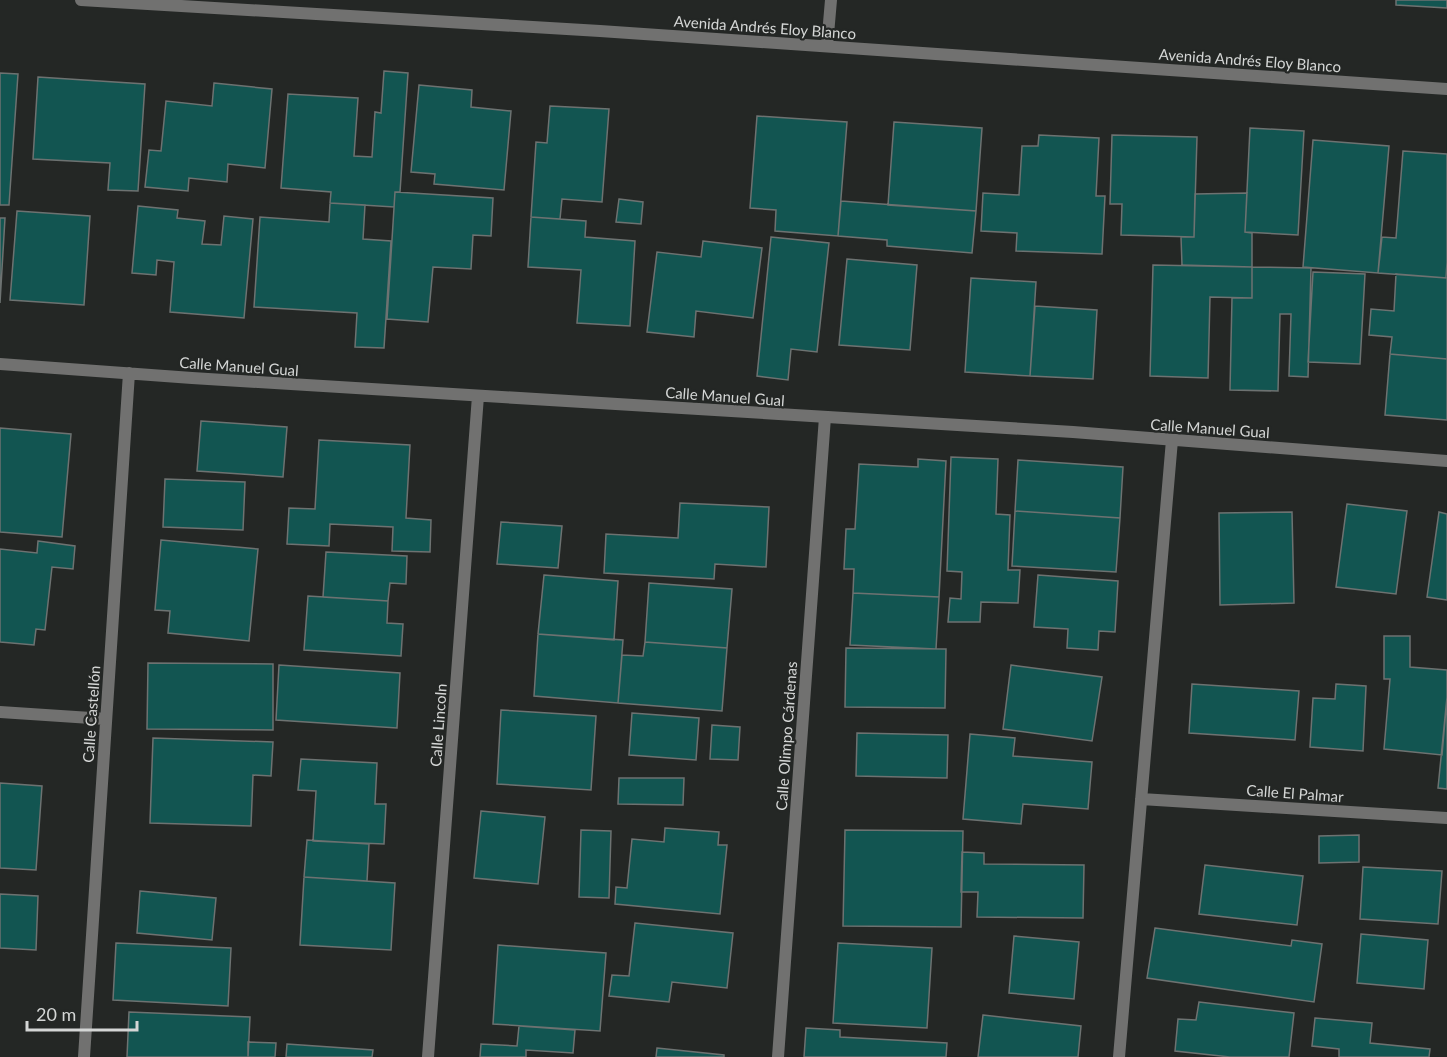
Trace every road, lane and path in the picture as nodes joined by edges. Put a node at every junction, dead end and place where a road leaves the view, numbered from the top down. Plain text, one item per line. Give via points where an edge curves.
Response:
1 (81, 0) edge
2 (831, 0) edge
3 (199, 3) edge
4 (827, 46) junction
5 (1447, 89) edge
6 (0, 364) edge
7 (129, 373) junction
8 (478, 396) junction
9 (825, 417) junction
10 (1172, 440) junction
11 (1447, 461) edge
12 (0, 712) edge
13 (106, 719) junction
14 (1141, 799) junction
15 (1447, 818) edge
16 (84, 1057) edge
17 (428, 1057) edge
18 (778, 1057) edge
19 (1119, 1057) edge

1 - 3 street, Avenida Andrés Eloy Blanco
2 - 4 street
3 - 4 street, Avenida Andrés Eloy Blanco
4 - 5 street, Avenida Andrés Eloy Blanco
6 - 7 street, Calle Manuel Gual
7 - 8 street, Calle Manuel Gual
7 - 13 street, Calle Castellón
8 - 9 street, Calle Manuel Gual
8 - 17 street, Calle Lincoln
9 - 10 street, Calle Manuel Gual
9 - 18 street, Calle Olimpo Cárdenas
10 - 11 street, Calle Manuel Gual
10 - 14 street
12 - 13 street
13 - 16 street, Calle Castellón
14 - 15 street, Calle El Palmar
14 - 19 street

